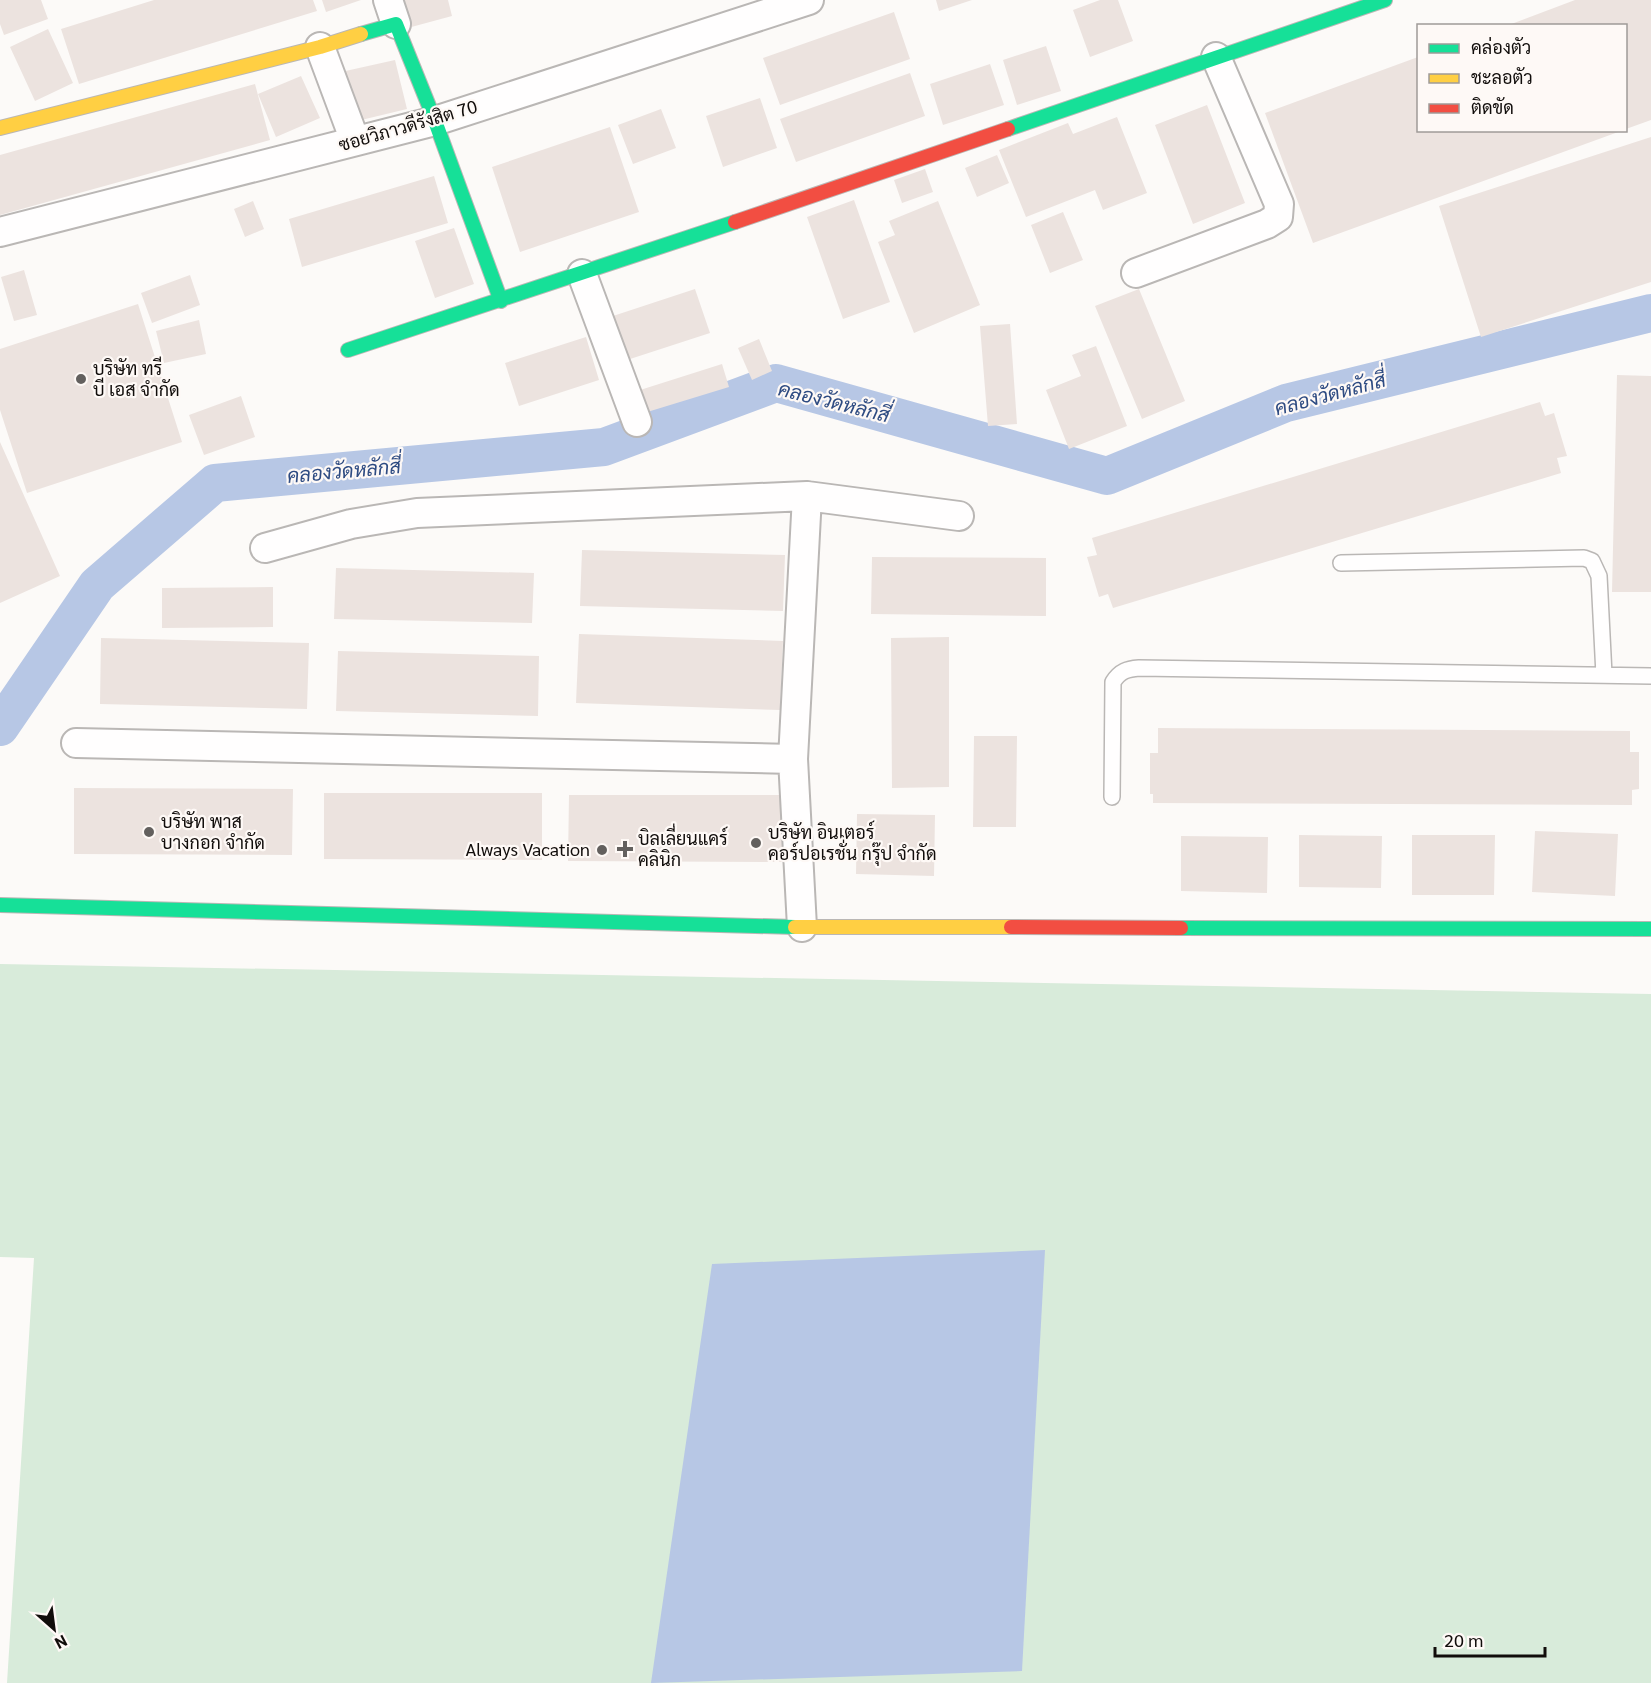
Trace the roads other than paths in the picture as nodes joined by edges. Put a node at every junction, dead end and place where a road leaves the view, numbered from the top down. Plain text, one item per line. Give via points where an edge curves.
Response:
1 (809, 0) edge
2 (1385, 0) edge
3 (392, 12) edge
4 (320, 47) junction
5 (1216, 57) junction
6 (435, 121) junction
7 (0, 128) edge
8 (355, 141) junction
9 (0, 232) edge
10 (1136, 273) dead end
11 (582, 274) junction
12 (501, 302) junction
13 (348, 350) dead end
14 (637, 422) dead end
15 (807, 496) junction
16 (959, 516) dead end
17 (265, 548) dead end
18 (1341, 563) dead end
19 (1604, 675) junction
20 (1651, 676) edge
21 (76, 743) dead end
22 (793, 759) junction
23 (1112, 797) dead end
24 (0, 905) edge
25 (802, 927) junction
26 (1651, 929) edge

1 - 6 street, ซอยวิภาวดีรังสิต 70
2 - 5 street
3 - 4 street
3 - 6 street
4 - 7 street
4 - 8 street
5 - 10 street via 1280,204 1278,217
5 - 11 street
6 - 8 street, ซอยวิภาวดีรังสิต 70
6 - 12 street
8 - 9 street, ซอยวิภาวดีรังสิต 70
11 - 12 street
11 - 14 street
12 - 13 street
15 - 16 street
15 - 17 street via 417,513 351,524
15 - 22 street
18 - 19 lane via 1584,558 1592,561 1599,576
19 - 20 lane
19 - 23 lane via 1126,670 1113,682
21 - 22 street
22 - 25 street
24 - 25 street
25 - 26 street

